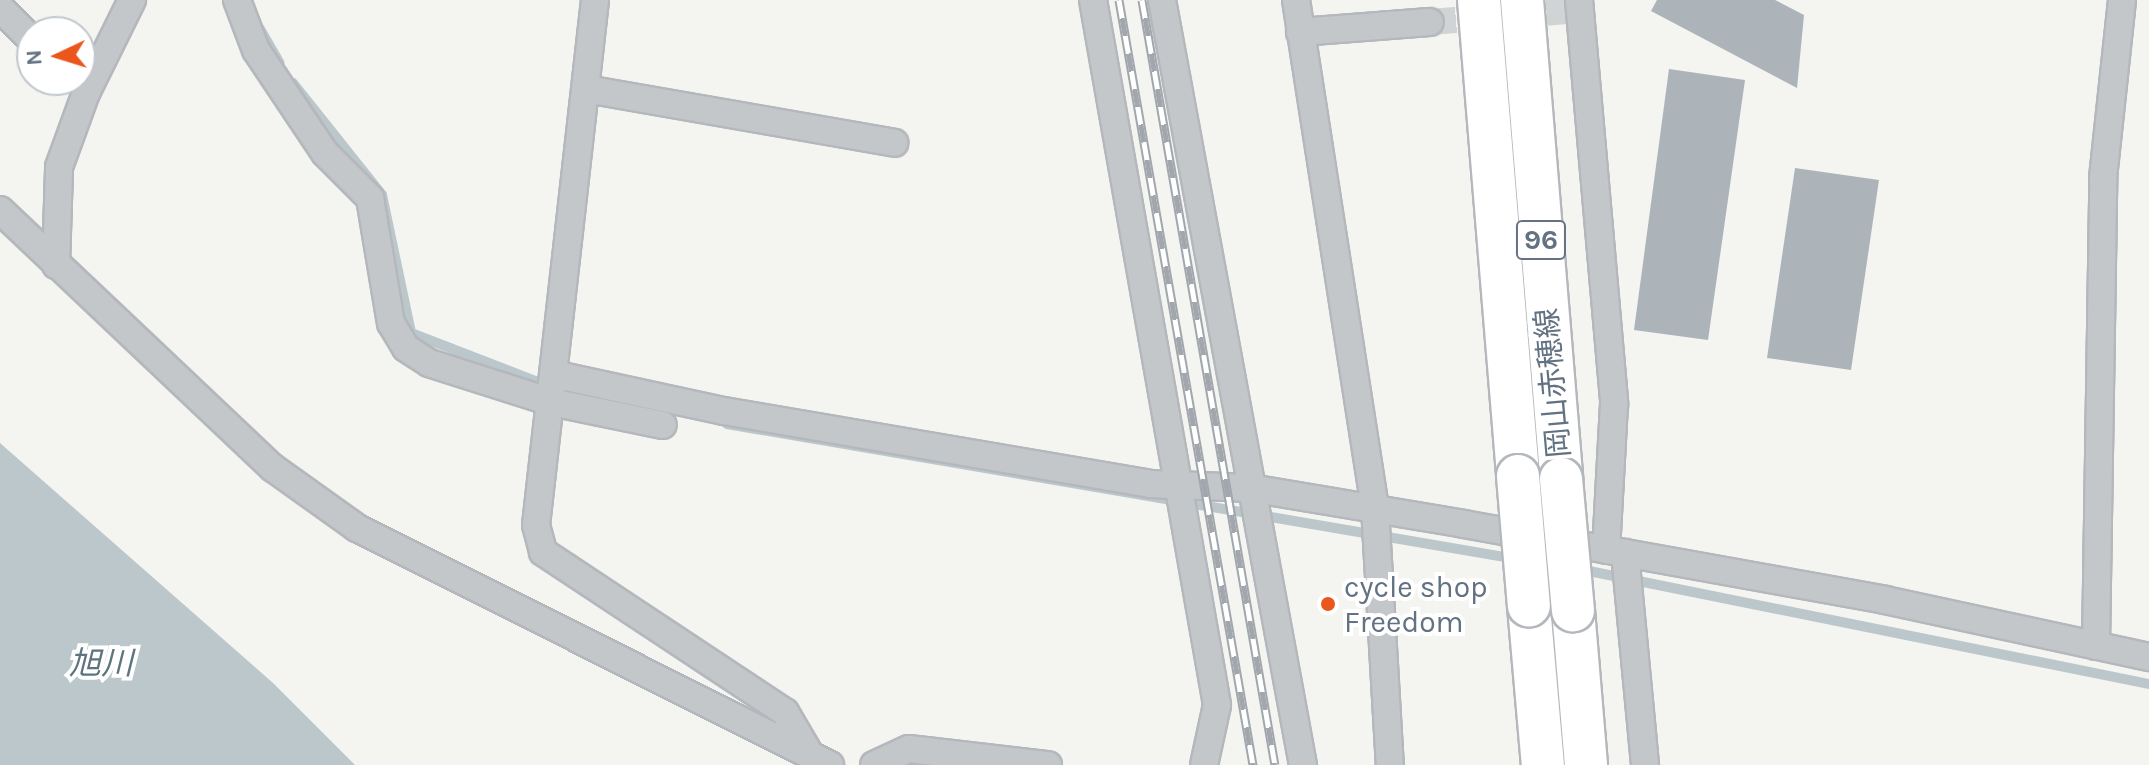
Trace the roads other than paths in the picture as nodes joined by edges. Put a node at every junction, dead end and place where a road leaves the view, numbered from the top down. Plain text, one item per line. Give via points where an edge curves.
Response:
1 (132, 0) edge
2 (237, 0) edge
3 (595, 0) edge
4 (1093, 0) edge
5 (1162, 0) edge
6 (1296, 0) edge
7 (1479, 0) edge
8 (1522, 0) edge
9 (1579, 0) edge
10 (2122, 0) edge
11 (0, 8) edge
12 (1430, 22) tunnel mouth
13 (16, 24) edge
14 (1300, 32) junction
15 (96, 58) edge
16 (586, 89) junction
17 (77, 96) edge
18 (894, 143) dead end
19 (0, 210) edge
20 (56, 265) junction
21 (554, 388) junction
22 (663, 425) dead end
23 (1251, 496) junction
24 (1180, 497) junction
25 (1376, 528) junction
26 (1619, 555) junction
27 (2096, 646) junction
28 (2149, 657) edge
29 (821, 763) edge
30 (874, 765) edge
31 (1048, 765) edge
32 (1204, 765) edge
33 (1303, 765) edge
34 (1390, 765) edge
35 (1543, 765) edge
36 (1586, 765) edge
37 (1645, 765) edge

1 - 15 street
2 - 21 street via 246,36 264,63 325,153 370,198 391,323 406,348 429,363
3 - 16 street
4 - 24 street
5 - 23 street
6 - 14 street
7 - 35 main road, 岡山赤穂線 / 96, bridge
8 - 36 main road, 岡山赤穂線 / 96, bridge
9 - 26 street via 1614,404
10 - 27 street via 2103,178
11 - 13 street
12 - 14 street
14 - 25 street
16 - 18 street
16 - 21 street
17 - 20 street via 59,167
19 - 20 street
20 - 29 street via 273,468 357,528
21 - 22 street
21 - 24 street via 1149,484
21 - 29 street via 536,525 543,552 785,712
23 - 24 street
23 - 25 street
23 - 33 street
24 - 32 street via 1217,705
25 - 26 street
25 - 34 street
26 - 27 street
26 - 37 street via 1629,591
27 - 28 street
30 - 31 street via 909,749

